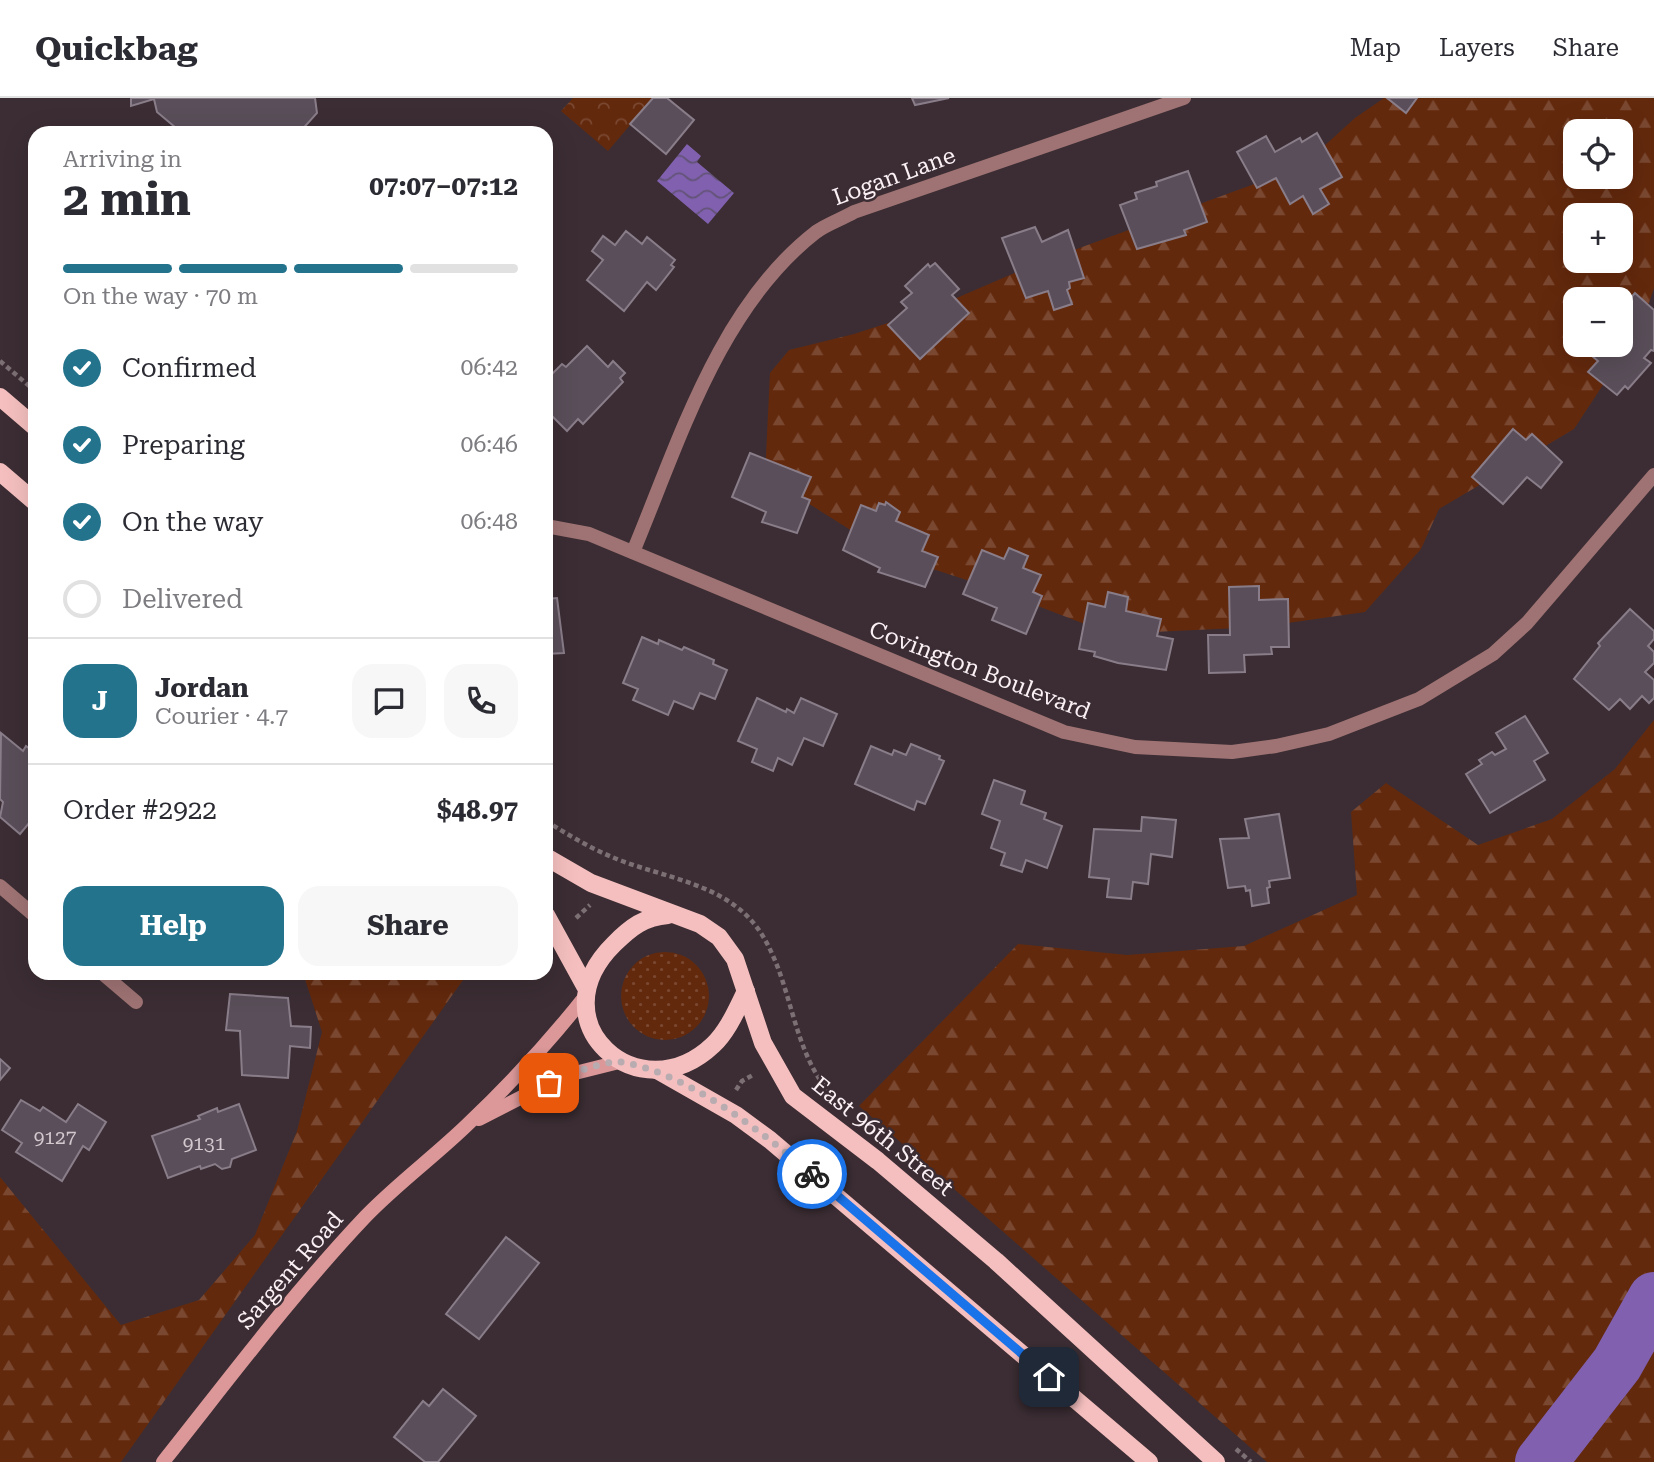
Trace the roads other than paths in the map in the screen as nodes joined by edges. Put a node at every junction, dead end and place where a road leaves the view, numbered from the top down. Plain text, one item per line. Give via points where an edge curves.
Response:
1 (1184, 98) edge
2 (0, 397) edge
3 (28, 421) edge
4 (0, 472) edge
5 (1654, 475) edge
6 (28, 496) edge
7 (553, 527) edge
8 (633, 552) junction
9 (553, 861) edge
10 (0, 886) edge
11 (28, 910) edge
12 (674, 915) junction
13 (553, 929) edge
14 (110, 980) edge
15 (746, 991) junction
16 (584, 993) junction
17 (136, 1002) dead end
18 (619, 1062) junction
19 (657, 1070) junction
20 (468, 1124) junction
21 (163, 1462) edge
22 (1149, 1462) edge
23 (1216, 1462) edge

1 - 8 street, Logan Lane via 854,212 818,230 760,286 737,316
2 - 3 main road
4 - 6 main road
5 - 8 street, Covington Boulevard via 1527,622 1493,654 1419,699 1377,717 1329,734 1232,752 1135,747 1064,732
7 - 8 street, Covington Boulevard via 589,534
9 - 12 main road, East 96th Street via 591,883
10 - 11 street
12 - 15 main road, East 96th Street via 710,929 728,947
12 - 16 main road via 652,916 636,923 601,957
13 - 16 main road
14 - 17 street
15 - 19 main road via 712,1046 694,1058
15 - 23 main road, East 96th Street via 768,1056 793,1097 878,1161 996,1261
16 - 18 main road via 596,1038
16 - 20 street, Sargent Road via 559,1029
18 - 19 main road
18 - 20 street, Sargent Road via 563,1076
19 - 22 main road via 763,1135
20 - 21 street, Sargent Road via 348,1236

